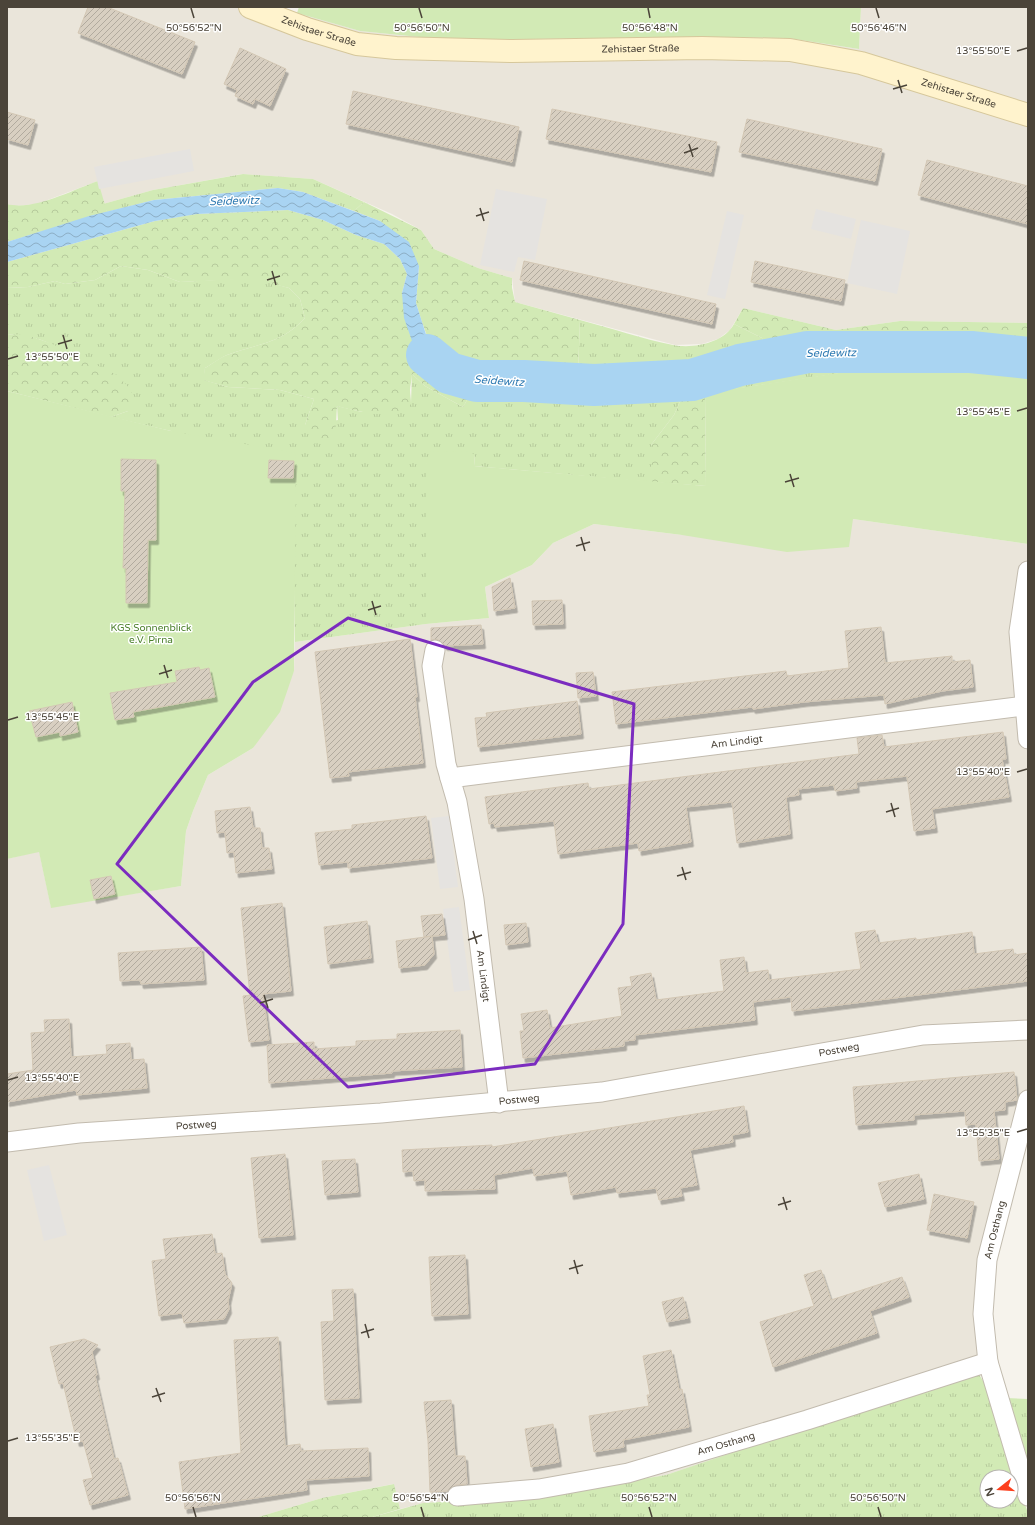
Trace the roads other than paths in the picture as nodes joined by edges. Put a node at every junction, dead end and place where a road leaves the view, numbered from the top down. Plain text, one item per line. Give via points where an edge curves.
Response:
1 (250, 7) edge
2 (1028, 116) edge
3 (1028, 571) edge
4 (435, 650) dead end
5 (1024, 706) junction
6 (1028, 739) edge
7 (450, 778) junction
8 (1028, 1030) edge
9 (1028, 1100) edge
10 (499, 1103) junction
11 (7, 1142) edge
12 (988, 1362) junction
13 (457, 1496) dead end
14 (1028, 1496) edge

1 - 2 main road, Zehistaer Straße via 357,44 396,48 512,51 702,48 790,50 861,63
3 - 5 street via 1019,632
4 - 7 street, Am Lindigt via 432,666
5 - 6 street
5 - 7 street, Am Lindigt
7 - 10 street, Am Lindigt via 457,802 474,899
8 - 10 street, Postweg via 923,1035 602,1092
9 - 12 street, Am Osthang via 987,1260 983,1314
10 - 11 street, Postweg via 79,1133
12 - 13 street, Am Osthang via 628,1473 539,1489
12 - 14 street, Am Osthang

